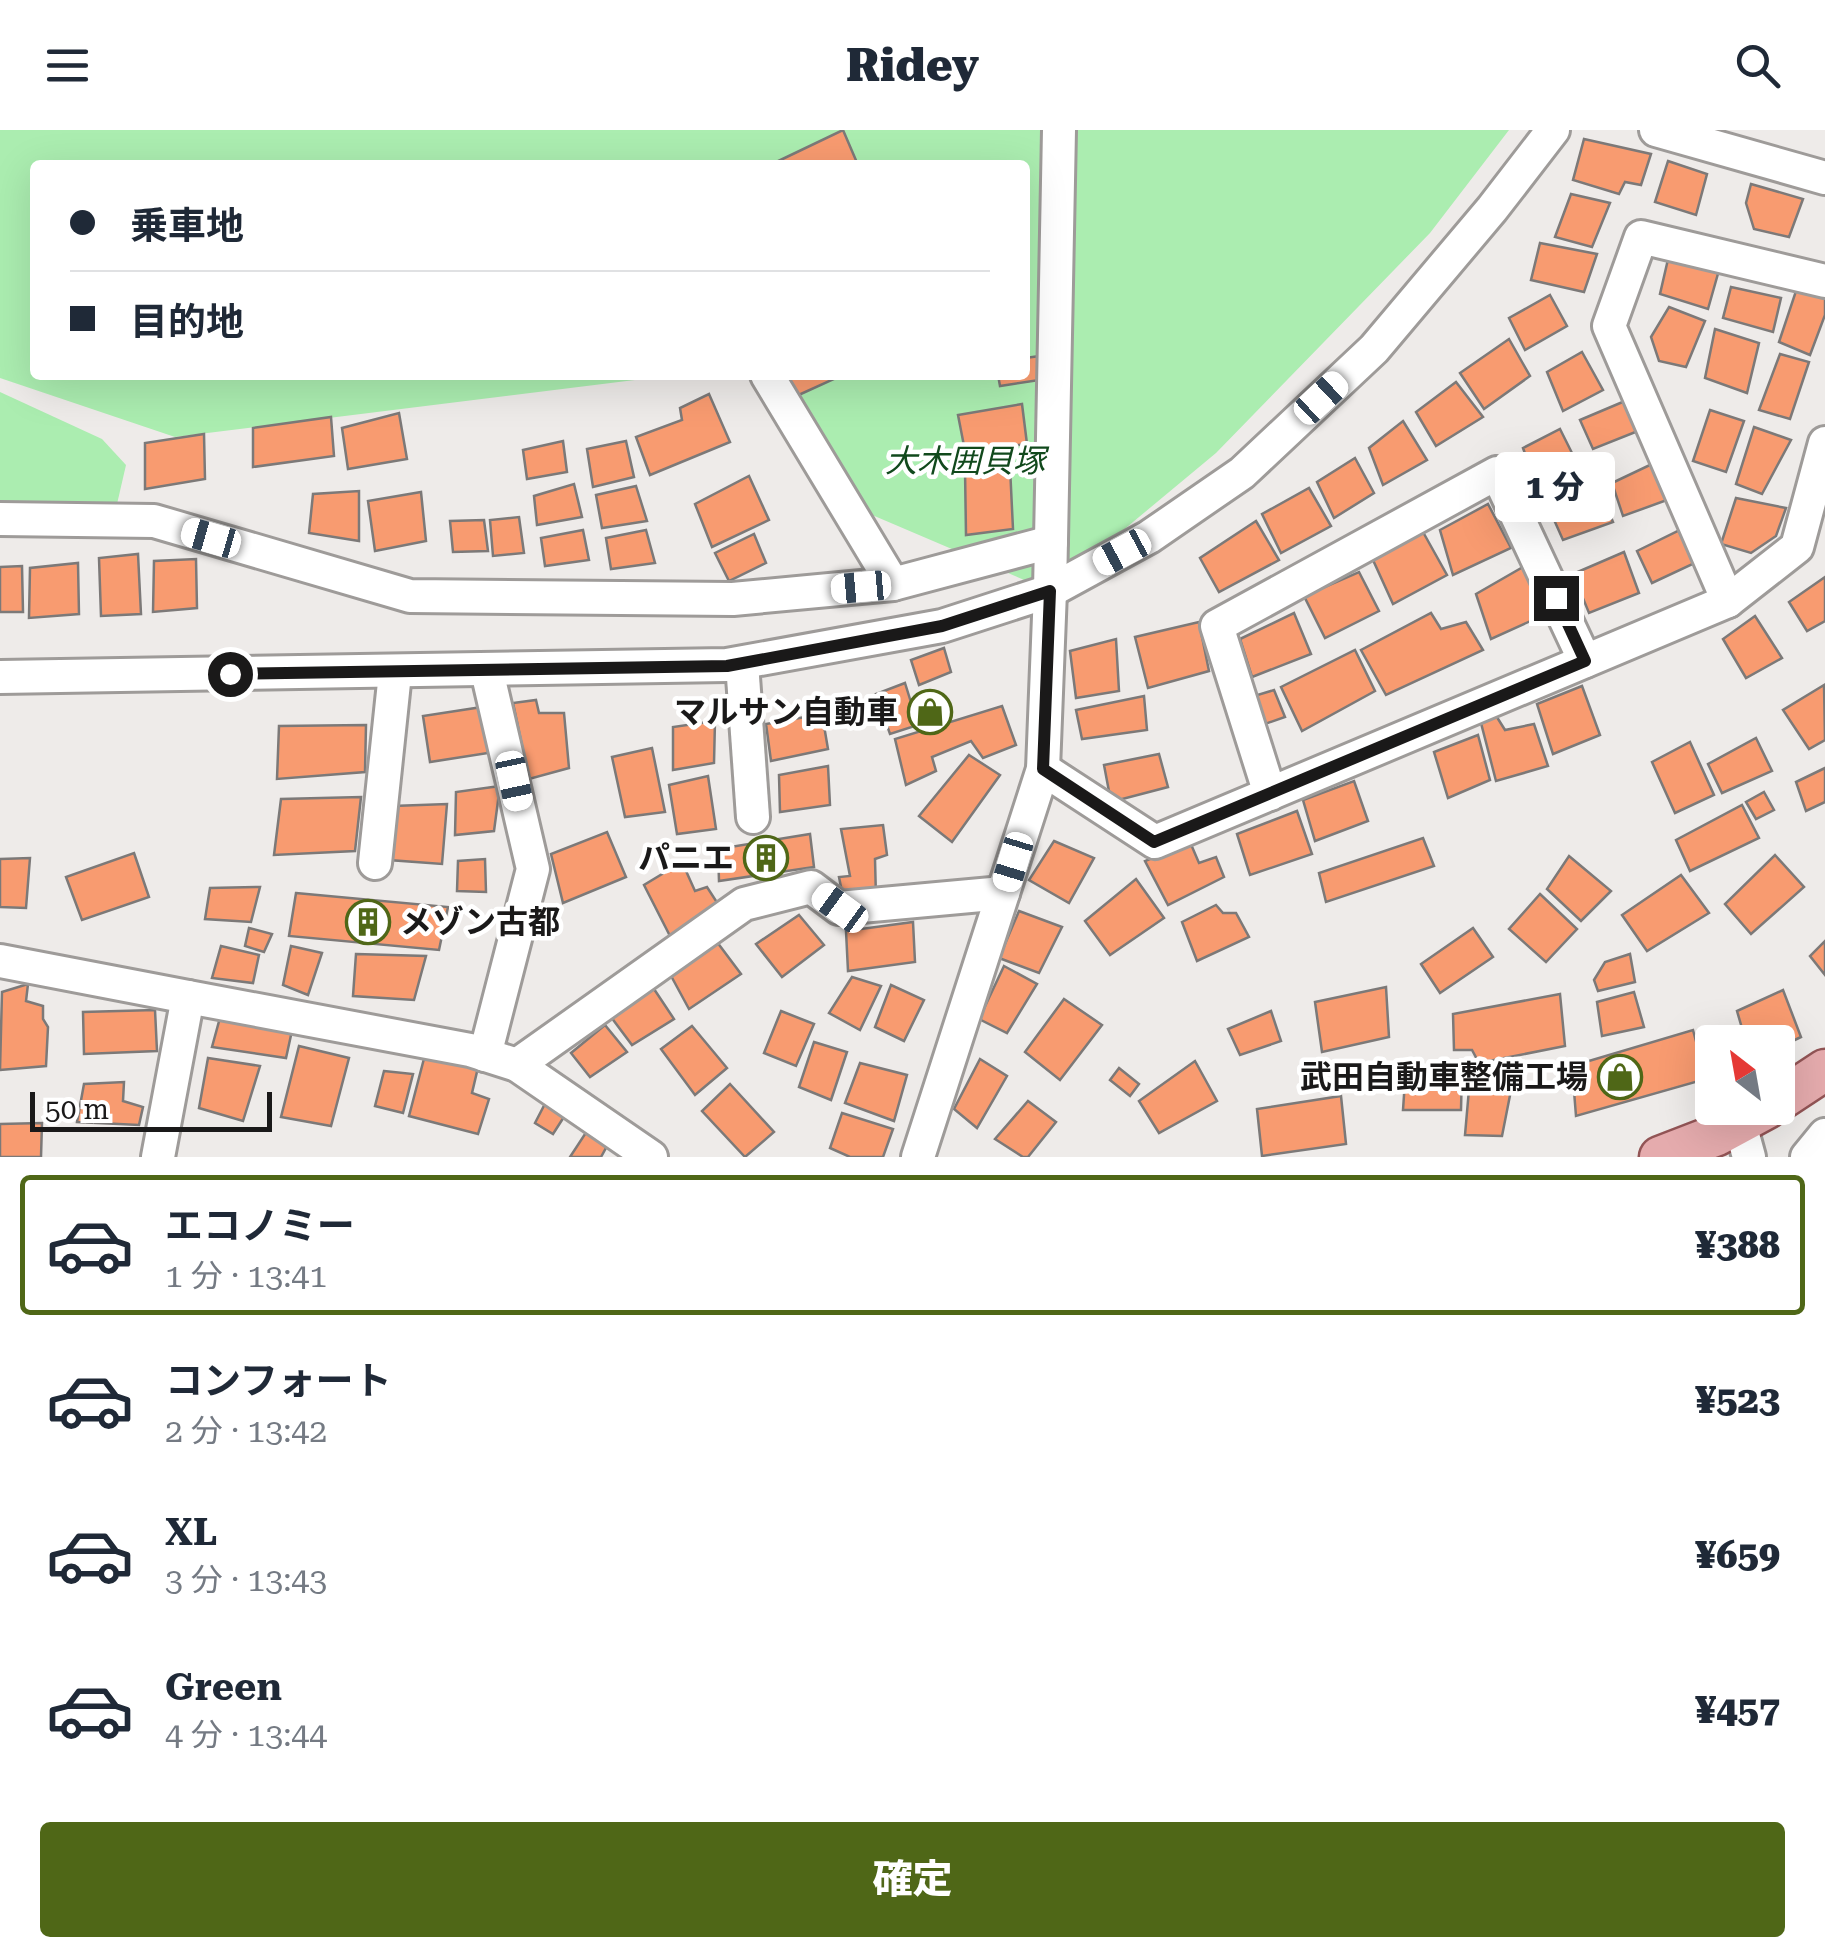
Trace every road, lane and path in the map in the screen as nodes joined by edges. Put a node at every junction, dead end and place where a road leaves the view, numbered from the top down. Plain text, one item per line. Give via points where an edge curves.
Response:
1 (1059, 130) edge
2 (1552, 130) edge
3 (1656, 130) edge
4 (1825, 178) edge
5 (1825, 281) edge
6 (769, 380) edge
7 (1825, 443) edge
8 (0, 519) edge
9 (1825, 530) edge
10 (1051, 542) junction
11 (1797, 548) junction
12 (893, 584) junction
13 (1050, 591) junction
14 (1728, 600) junction
15 (1585, 661) junction
16 (742, 662) junction
17 (487, 671) junction
18 (395, 673) junction
19 (0, 677) edge
20 (1043, 769) junction
21 (1270, 794) junction
22 (753, 817) dead end
23 (375, 863) dead end
24 (1003, 893) junction
25 (0, 961) edge
26 (188, 997) junction
27 (486, 1055) junction
28 (517, 1066) junction
29 (1825, 1070) edge
30 (1795, 1090) edge
31 (1752, 1129) edge
32 (1825, 1135) edge
33 (158, 1157) edge
34 (650, 1157) edge
35 (918, 1157) edge
36 (1660, 1157) edge
37 (1807, 1157) edge

1 - 10 street
2 - 13 street via 1374,348 1242,472 1149,537
3 - 4 street
5 - 14 street via 1641,237 1609,326
6 - 12 street
7 - 11 street
8 - 12 street via 154,521 410,596 733,599
9 - 11 street
10 - 12 street
10 - 13 street
11 - 14 street
13 - 16 street via 942,626
13 - 20 street
14 - 15 street
15 - 21 street
15 - 21 street via 1496,473 1217,626
16 - 17 street
16 - 22 street
17 - 18 street
17 - 27 street via 533,869
18 - 19 street
18 - 23 street
20 - 21 street via 1154,842
20 - 24 street
24 - 28 street via 840,908 811,888 744,904
24 - 35 street
25 - 26 street
26 - 27 street
26 - 33 street
27 - 28 street
28 - 34 street
29 - 30 main road
31 - 36 main road
32 - 37 street

